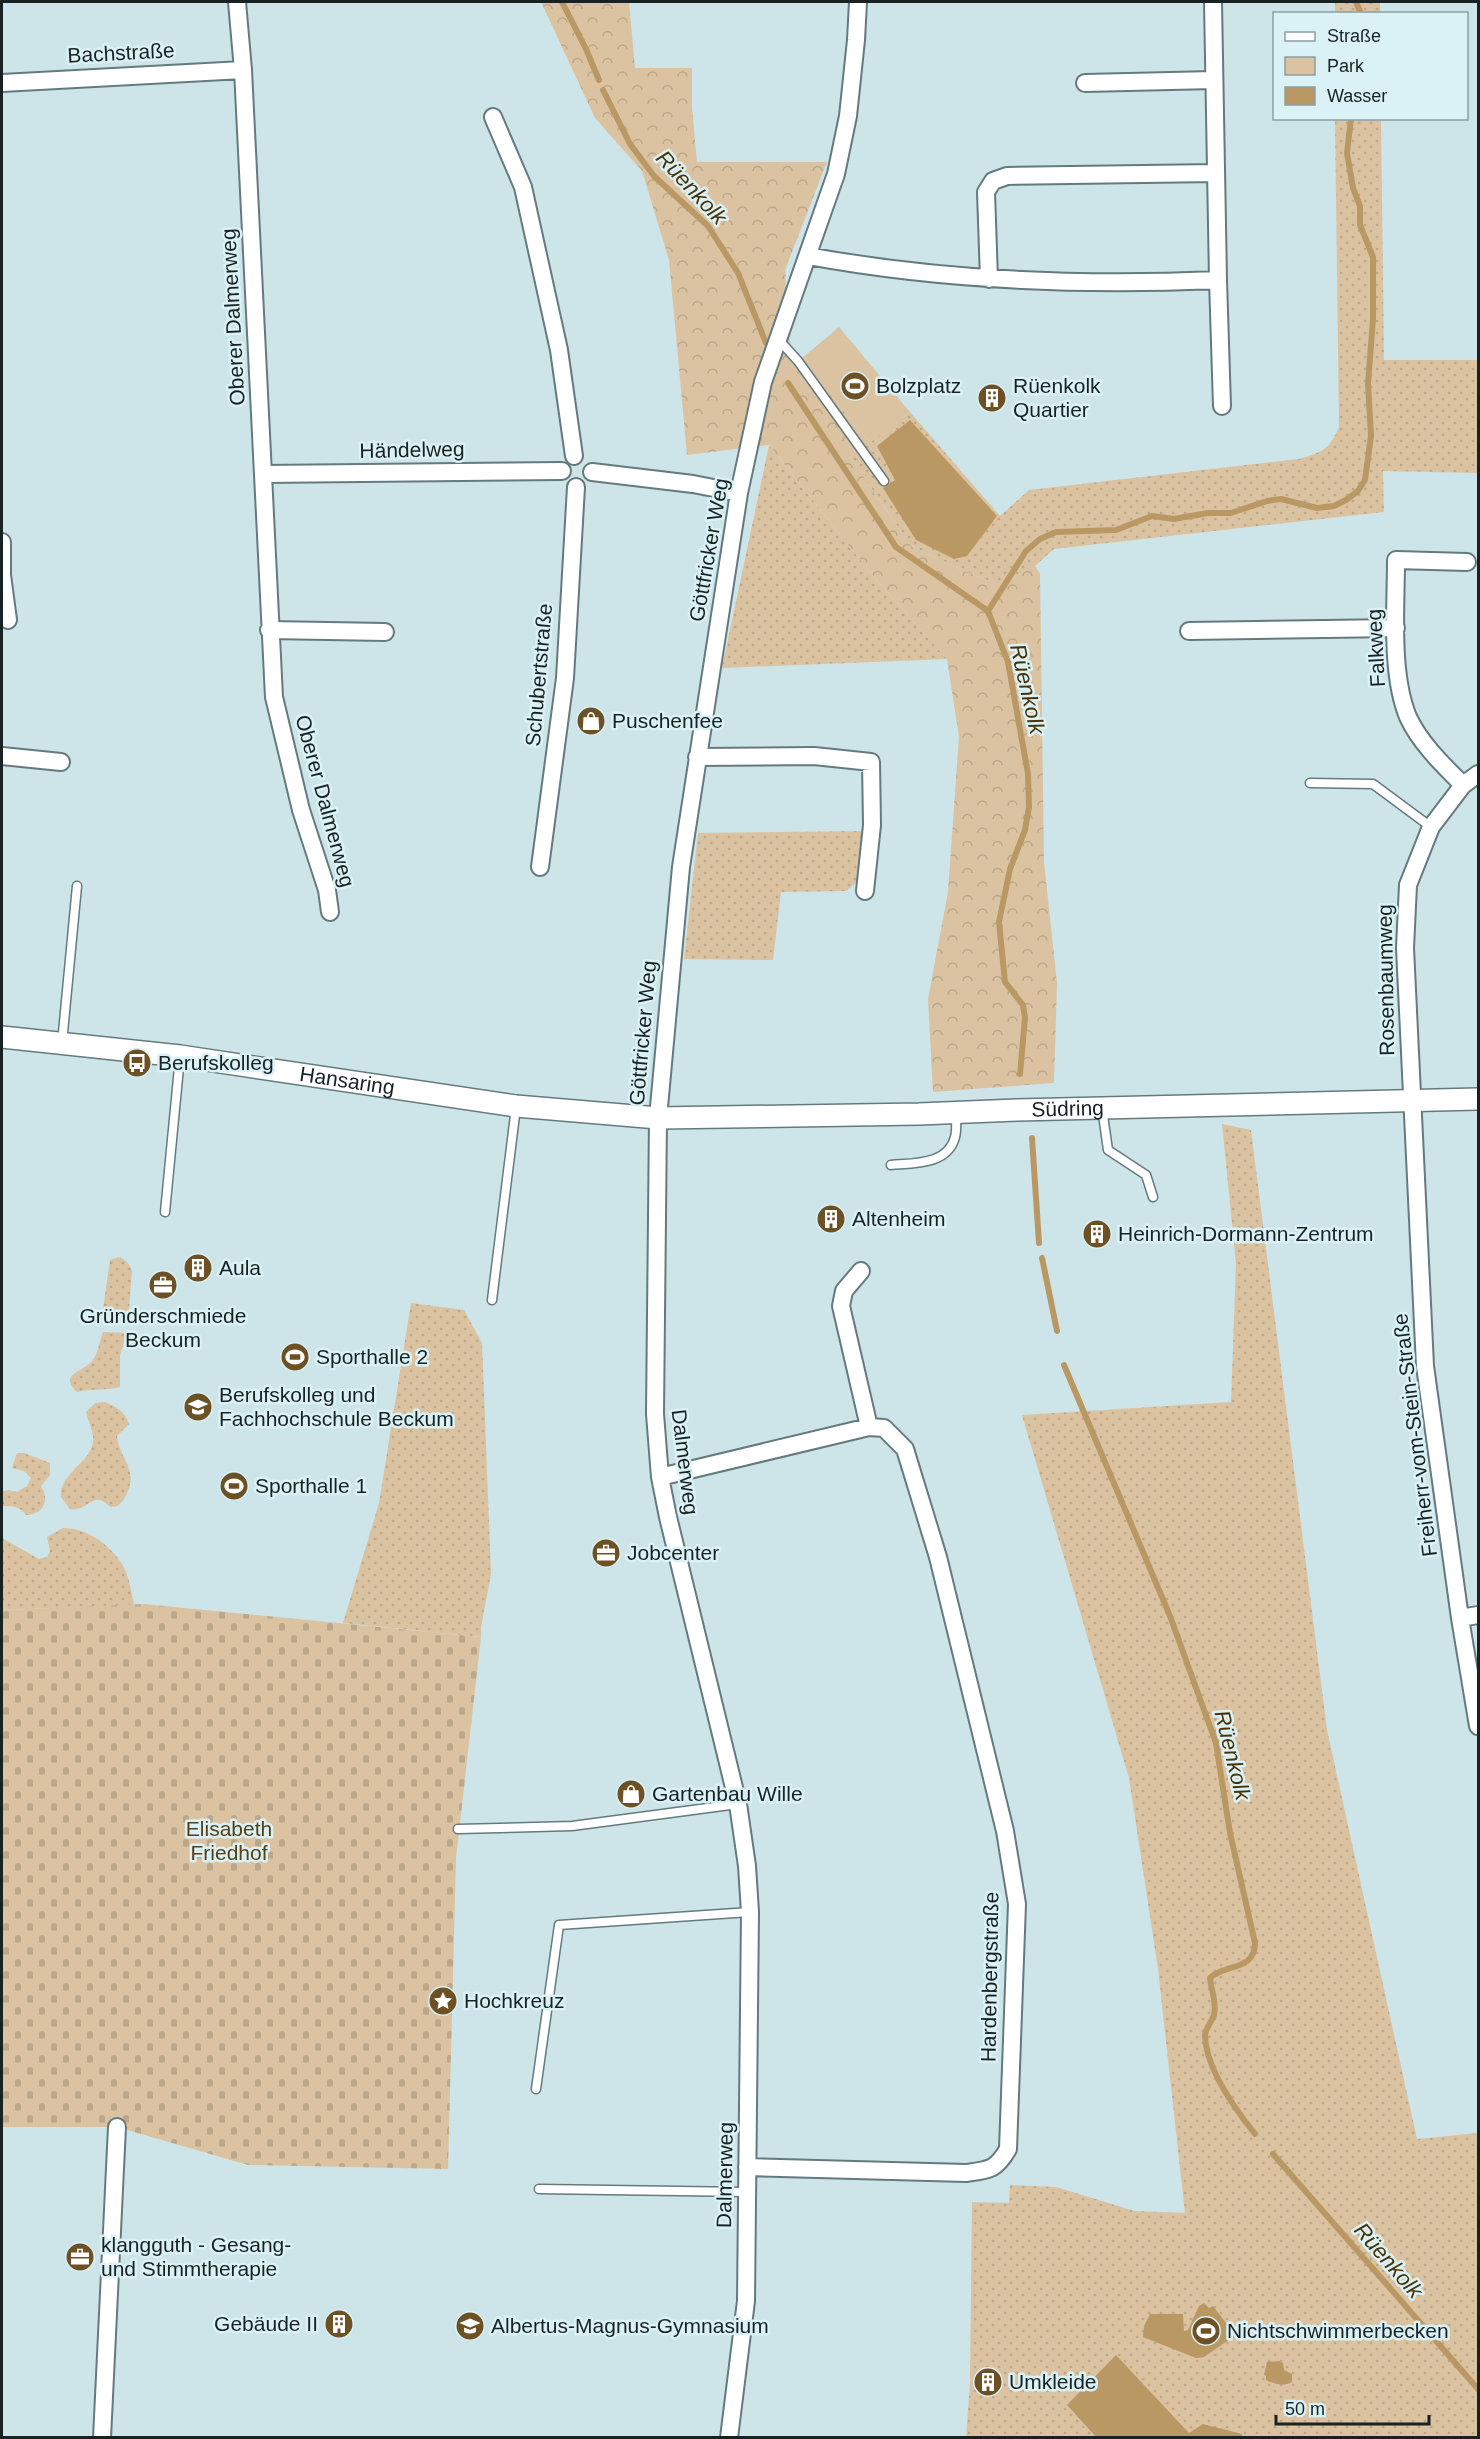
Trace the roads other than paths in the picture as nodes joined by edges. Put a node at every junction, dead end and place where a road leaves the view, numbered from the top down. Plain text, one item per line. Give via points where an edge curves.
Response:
1 (237, 2) edge
2 (858, 2) edge
3 (1213, 2) edge
4 (243, 70) junction
5 (1214, 80) junction
6 (2, 83) edge
7 (1085, 83) dead end
8 (494, 117) dead end
9 (1216, 173) junction
10 (808, 256) junction
11 (988, 279) junction
12 (1218, 280) junction
13 (777, 339) junction
14 (1222, 406) dead end
15 (574, 456) junction
16 (562, 471) junction
17 (592, 472) junction
18 (263, 474) junction
19 (884, 481) dead end
20 (576, 487) junction
21 (740, 493) junction
22 (2, 542) edge
23 (1467, 562) dead end
24 (8, 620) dead end
25 (1396, 628) junction
26 (269, 630) junction
27 (1189, 631) dead end
28 (385, 632) dead end
29 (2, 756) edge
30 (698, 757) junction
31 (61, 762) dead end
32 (1479, 774) edge
33 (1310, 783) dead end
34 (1464, 785) junction
35 (1431, 827) junction
36 (540, 867) dead end
37 (77, 886) dead end
38 (865, 891) dead end
39 (330, 912) dead end
40 (2, 1037) edge
41 (62, 1043) junction
42 (180, 1056) junction
43 (1479, 1099) edge
44 (1411, 1100) junction
45 (516, 1106) junction
46 (1102, 1108) junction
47 (956, 1113) junction
48 (658, 1118) junction
49 (891, 1165) dead end
50 (1153, 1197) dead end
51 (165, 1212) dead end
52 (861, 1271) dead end
53 (492, 1300) dead end
54 (876, 1427) junction
55 (660, 1477) junction
56 (1479, 1615) edge
57 (1460, 1618) junction
58 (1479, 1726) edge
59 (738, 1804) junction
60 (458, 1829) dead end
61 (750, 1912) junction
62 (536, 2088) dead end
63 (117, 2127) dead end
64 (747, 2167) junction
65 (539, 2189) dead end
66 (747, 2192) junction
67 (102, 2438) edge
68 (729, 2438) edge

1 - 4 street, Oberer Dalmerweg
2 - 10 street, Göttfricker Weg via 848,116 836,174
3 - 5 street
4 - 6 street, Bachstraße
4 - 18 street, Oberer Dalmerweg
5 - 7 street
5 - 9 street
8 - 15 street via 523,187 559,350
9 - 11 street via 1007,176 993,181 986,192
9 - 12 street
10 - 11 street via 914,273
10 - 13 street, Göttfricker Weg
11 - 12 street via 1163,283
12 - 14 street
13 - 19 lane via 798,361
13 - 21 street, Göttfricker Weg via 763,382
15 - 16 street via 565,462
15 - 17 street via 585,458
16 - 18 street, Händelweg
16 - 20 street via 567,483
17 - 20 street via 589,482
17 - 21 street
18 - 26 street, Oberer Dalmerweg
20 - 36 street, Schubertstraße via 565,678
21 - 30 street, Göttfricker Weg
22 - 24 street
23 - 25 street, Falkweg via 1396,560
25 - 27 street
25 - 34 street, Falkweg via 1397,673 1408,717 1430,751
26 - 28 street
26 - 39 street, Oberer Dalmerweg via 274,697
29 - 31 street
30 - 38 street via 814,756 871,762 872,825
30 - 48 street, Göttfricker Weg via 681,867
32 - 34 street, Rosenbaumweg
33 - 35 lane via 1373,784
34 - 35 street, Rosenbaumweg
35 - 44 street, Rosenbaumweg via 1408,885 1405,948
37 - 41 lane
40 - 41 street, Hansaring
41 - 42 street, Hansaring
42 - 45 street, Hansaring
42 - 51 lane
43 - 44 street, Südring
44 - 46 street, Südring
44 - 57 street, Freiherr-vom-Stein-Straße via 1425,1366
45 - 48 street, Hansaring
45 - 53 lane
46 - 47 street, Südring
46 - 50 lane via 1108,1150 1146,1175
47 - 48 street, Südring
47 - 49 lane via 950,1150 936,1160
48 - 55 street, Dalmerweg via 655,1414
52 - 54 street via 844,1291 841,1306
54 - 55 street
54 - 64 street, Hardenbergstraße via 905,1449 938,1557 1005,1831 1017,1904 1008,2149 1001,2162 989,2170 966,2173
55 - 59 street, Dalmerweg
56 - 57 street
57 - 58 street, Freiherr-vom-Stein-Straße
59 - 60 lane via 572,1826
59 - 61 street, Dalmerweg
61 - 62 lane via 559,1925
61 - 64 street, Dalmerweg
63 - 67 street
64 - 66 street, Dalmerweg
65 - 66 lane
66 - 68 street, Dalmerweg via 744,2329

